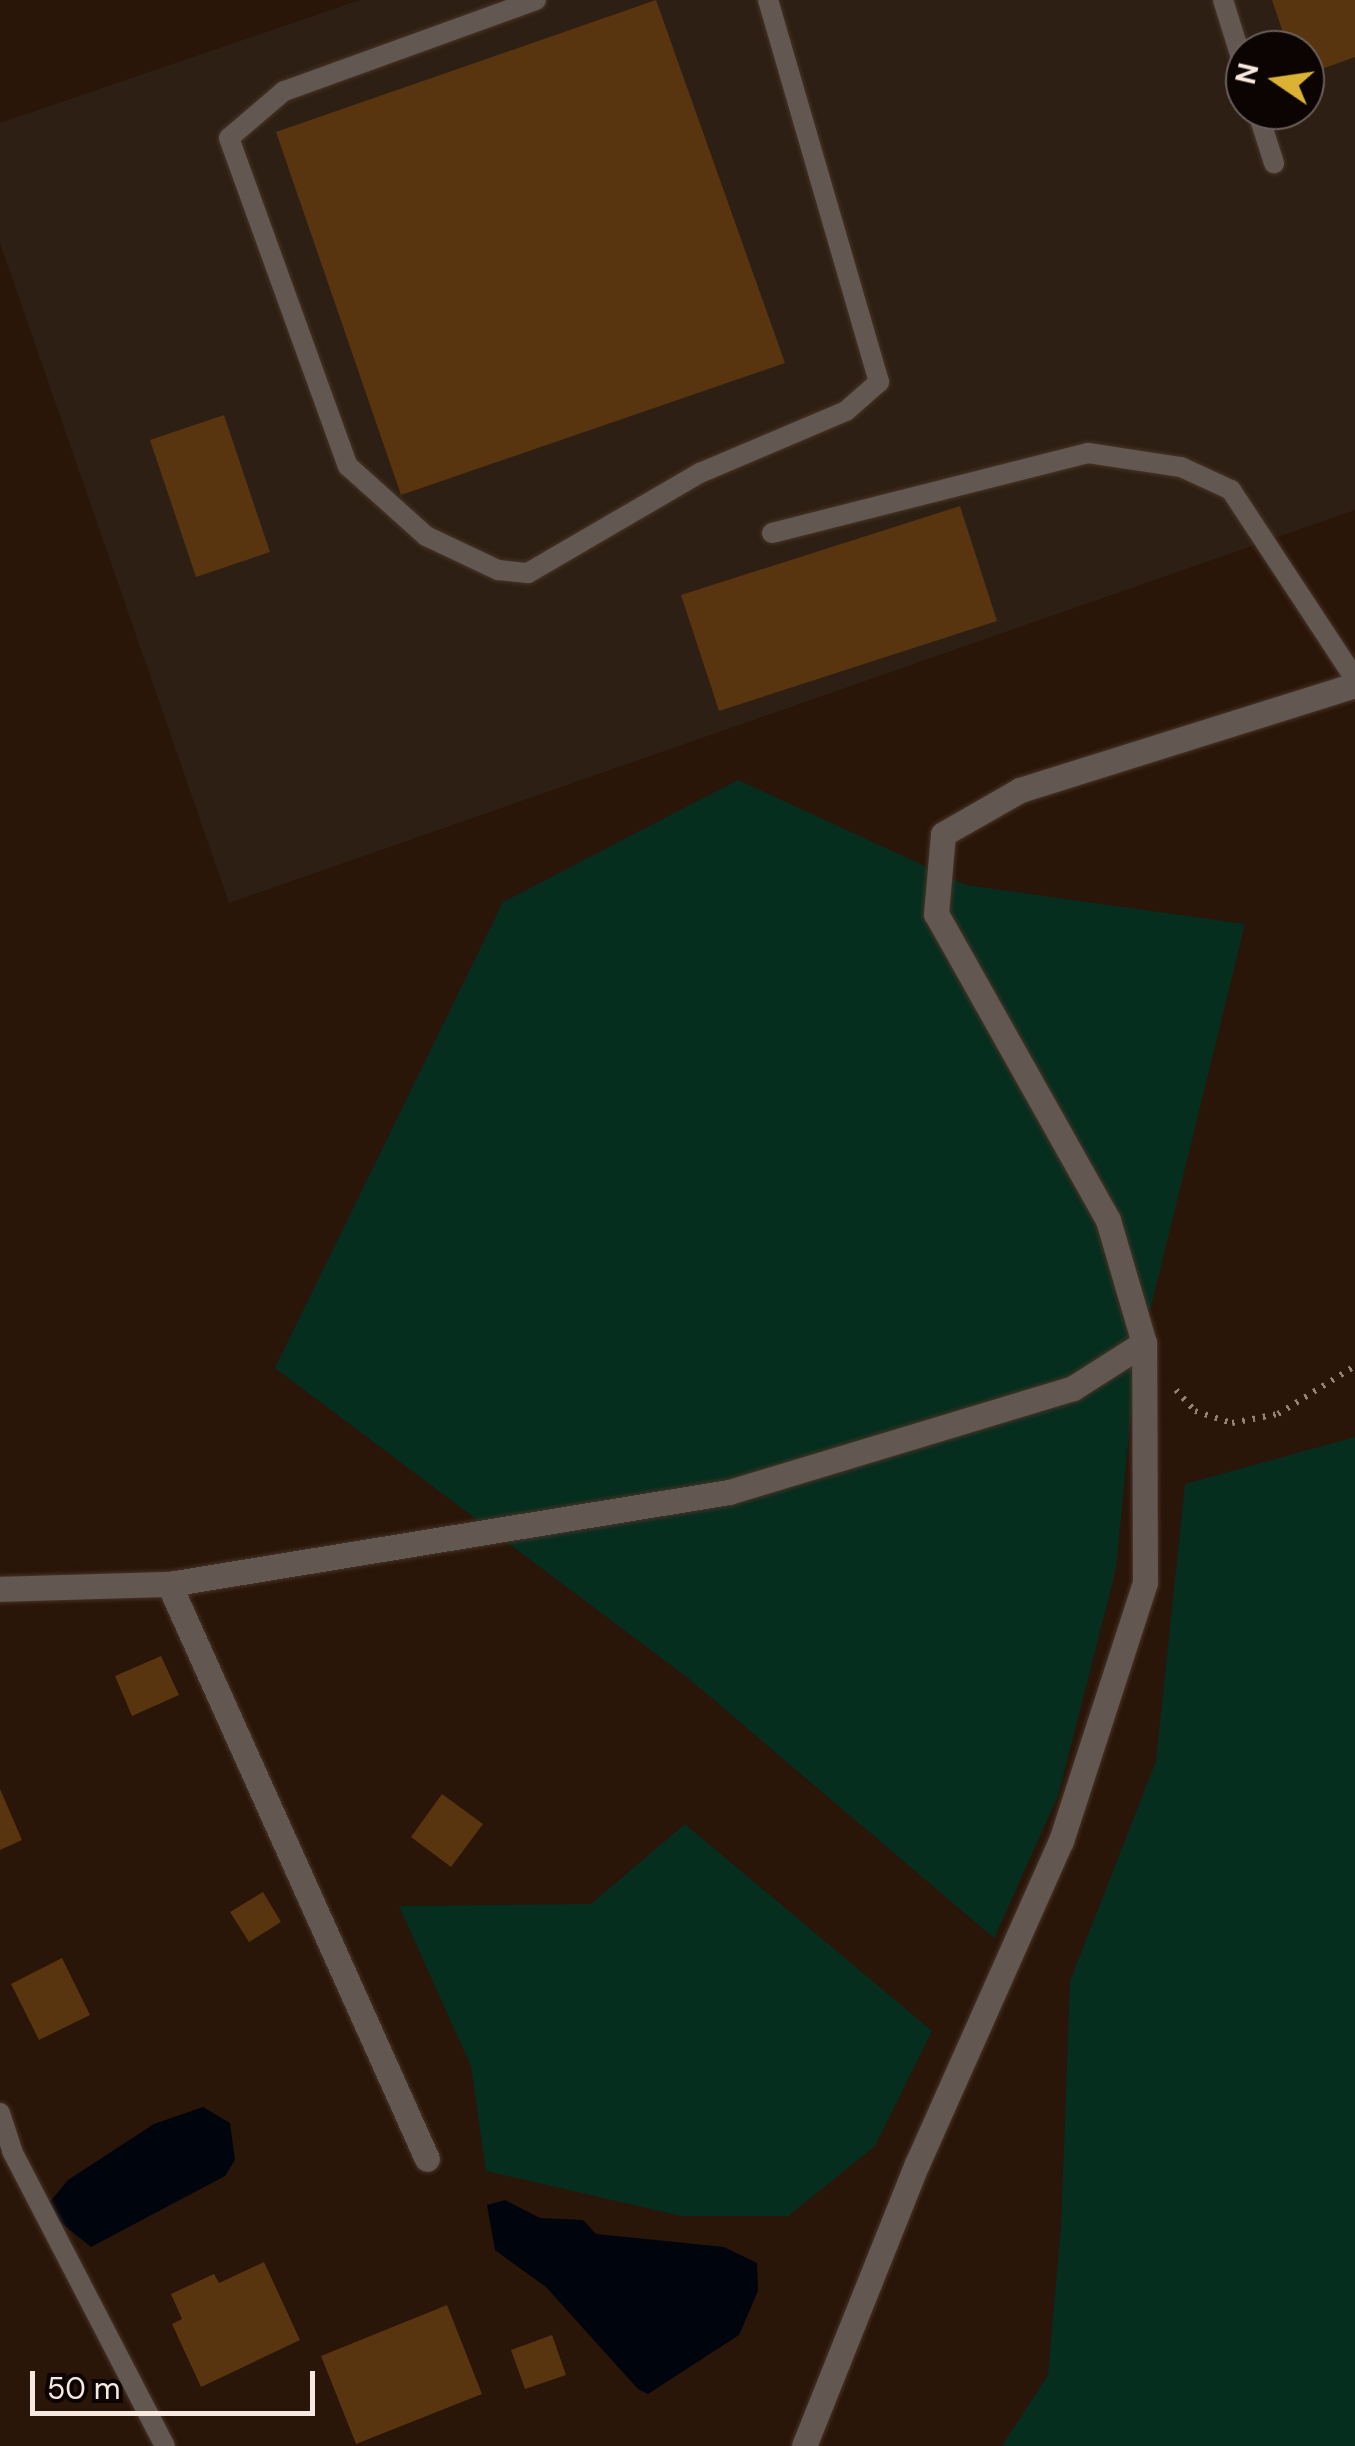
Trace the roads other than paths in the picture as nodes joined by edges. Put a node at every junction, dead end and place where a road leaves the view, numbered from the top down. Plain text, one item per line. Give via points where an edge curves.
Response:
1 (536, 0) edge
2 (768, 0) edge
3 (1223, 0) edge
4 (1232, 30) edge
5 (1264, 130) edge
6 (1274, 163) dead end
7 (772, 533) dead end
8 (1355, 682) edge
9 (1145, 1350) junction
10 (169, 1584) junction
11 (0, 1589) edge
12 (0, 2113) edge
13 (427, 2159) dead end
14 (165, 2446) edge
15 (804, 2446) edge

1 - 2 lane via 284,92 229,138 348,466 426,536 498,570 528,573 700,473 846,411 879,382
3 - 4 lane
5 - 6 lane
7 - 8 lane via 1088,453 1181,467 1231,490
8 - 9 street via 1020,790 943,834 936,914 1108,1220
9 - 10 street via 1074,1388 728,1492
9 - 15 street via 1144,1583 1061,1841 917,2164
10 - 11 street
10 - 13 street
12 - 14 lane via 12,2151

